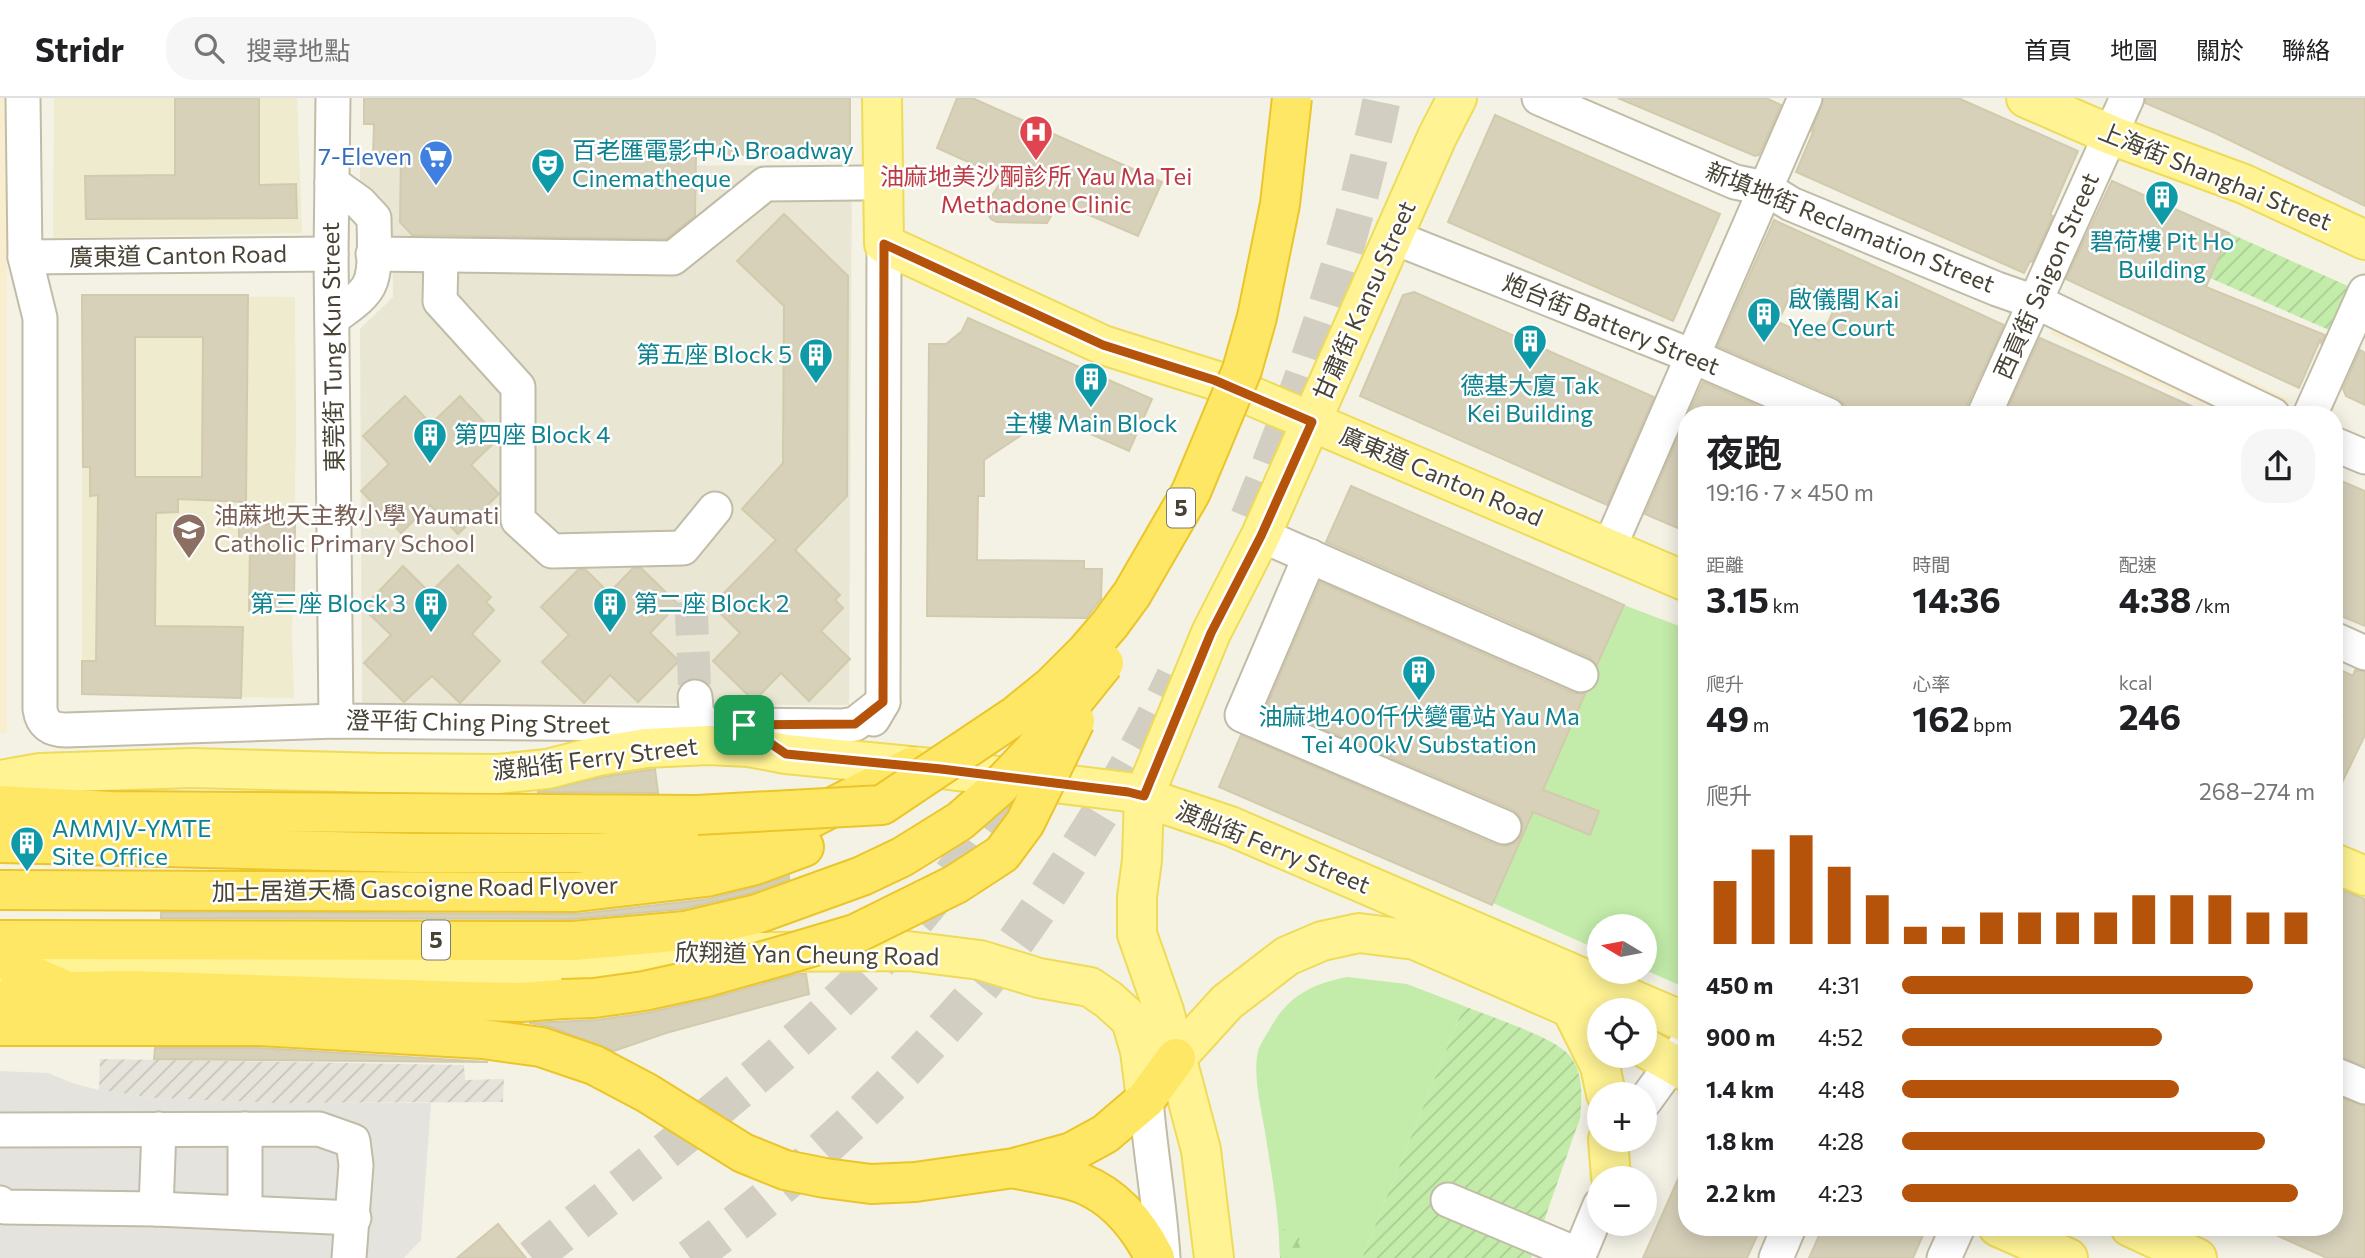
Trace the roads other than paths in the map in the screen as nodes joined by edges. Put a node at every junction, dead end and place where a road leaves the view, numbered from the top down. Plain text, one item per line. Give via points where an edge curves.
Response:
1 (333, 98) edge
2 (882, 98) edge
3 (1292, 98) edge
4 (1311, 98) edge
5 (1457, 98) edge
6 (1539, 98) edge
7 (1805, 98) edge
8 (2026, 98) edge
9 (2127, 98) edge
10 (23, 100) edge
11 (2111, 135) junction
12 (332, 183) junction
13 (861, 183) dead end
14 (1765, 188) junction
15 (1393, 237) junction
16 (2365, 240) edge
17 (884, 244) junction
18 (331, 254) junction
19 (373, 254) junction
20 (441, 256) junction
21 (24, 257) junction
22 (2365, 292) edge
23 (2035, 302) junction
24 (332, 319) junction
25 (1692, 356) junction
26 (1807, 406) edge
27 (1988, 406) edge
28 (2254, 406) edge
29 (2314, 406) edge
30 (1312, 422) junction
31 (2343, 448) edge
32 (2365, 457) edge
33 (715, 509) dead end
34 (1261, 536) junction
35 (1609, 548) junction
36 (1310, 556) junction
37 (1678, 578) edge
38 (2343, 643) edge
39 (2365, 653) edge
40 (1103, 664) junction
41 (1581, 675) dead end
42 (883, 702) junction
43 (336, 721) junction
44 (744, 725) junction
45 (798, 755) junction
46 (911, 766) junction
47 (0, 780) edge
48 (1144, 796) junction
49 (0, 805) edge
50 (882, 805) junction
51 (1504, 827) dead end
52 (0, 843) edge
53 (2343, 867) edge
54 (2365, 876) edge
55 (0, 890) edge
56 (4, 969) edge
57 (1585, 1016) edge
58 (1678, 1019) edge
59 (0, 1026) edge
60 (1673, 1057) edge
61 (1176, 1058) junction
62 (2343, 1078) edge
63 (1603, 1082) edge
64 (1657, 1082) edge
65 (2365, 1087) edge
66 (1146, 1099) junction
67 (159, 1129) junction
68 (245, 1129) junction
69 (0, 1130) edge
70 (1014, 1168) junction
71 (1448, 1200) dead end
72 (0, 1203) edge
73 (156, 1209) junction
74 (245, 1213) junction
75 (354, 1217) junction
76 (1587, 1235) edge
77 (1785, 1236) edge
78 (1954, 1236) edge
79 (2018, 1236) edge
80 (2149, 1236) edge
81 (1578, 1256) edge
82 (349, 1258) edge
83 (1155, 1258) edge
84 (1163, 1258) edge
85 (1214, 1258) edge
86 (1776, 1258) edge
87 (1944, 1258) edge
88 (2068, 1258) edge
89 (2197, 1258) edge

1 - 12 street, 東莞街 Tung Kun Street
2 - 17 main road
3 - 50 highway, 加士居道天橋 Gascoigne Road Flyover / 5, bridge via 1280,204 1242,370 1191,492 1152,561 1110,624 1052,686
4 - 40 highway, 加士居道天橋 Gascoigne Road Flyover / 5 via 1289,264 1260,376 1208,499 1175,563
5 - 15 main road, 甘肅街 Kansu Street
6 - 14 street, 新填地街 Reclamation Street via 1735,182
7 - 14 street
8 - 11 main road, 上海街 Shanghai Street
9 - 11 street, 西貢街 Saigon Street
10 - 21 street
11 - 16 main road, 上海街 Shanghai Street via 2244,184
11 - 23 street, 西貢街 Saigon Street
12 - 18 street, 東莞街 Tung Kun Street
12 - 19 street via 374,218
13 - 20 street via 765,184 673,258
14 - 23 street, 新填地街 Reclamation Street via 1791,204
14 - 25 street
15 - 25 street, 炮台街 Battery Street
15 - 30 main road, 甘肅街 Kansu Street
17 - 30 main road, 廣東道 Canton Road via 1103,345 1214,380
17 - 42 street
18 - 21 street, 廣東道 Canton Road
18 - 24 street, 東莞街 Tung Kun Street
19 - 20 street
19 - 24 street via 370,284
20 - 33 street via 440,301 518,387 518,520 552,551 682,548
21 - 43 street, 澄平街 Ching Ping Street via 40,318 40,709 44,722 66,730
22 - 29 street
23 - 27 street, 西貢街 Saigon Street
23 - 28 street, 新填地街 Reclamation Street
24 - 43 street, 東莞街 Tung Kun Street
25 - 26 street, 炮台街 Battery Street
25 - 35 street
30 - 34 main road, 甘肅街 Kansu Street
30 - 35 main road, 廣東道 Canton Road
31 - 32 street
34 - 36 street
34 - 48 main road, 甘肅街 Kansu Street via 1211,633
35 - 37 main road, 廣東道 Canton Road
36 - 41 street
36 - 51 street via 1242,715
38 - 39 street
40 - 56 highway, 加士居道天橋 Gascoigne Road Flyover / 5, bridge via 1034,750 960,821 862,876 757,915 630,937
40 - 56 highway, bridge via 1025,823 1002,854 956,884 855,933 781,957 654,989 521,1002 132,990 67,991 16,1000
42 - 44 street, 澄平街 Ching Ping Street via 855,724
42 - 45 street via 867,731 841,749
43 - 44 street, 澄平街 Ching Ping Street via 697,711
44 - 45 main road
45 - 46 main road, 渡船街 Ferry Street
45 - 47 main road, 渡船街 Ferry Street via 708,745 646,748 547,769 498,774 191,768 53,772
46 - 48 main road, 渡船街 Ferry Street
46 - 52 highway via 778,835 600,853
48 - 58 main road, 渡船街 Ferry Street via 1230,826
48 - 61 main road, 甘肅街 Kansu Street via 1138,934
49 - 50 highway, bridge via 111,811 697,815
50 - 55 highway, 加士居道天橋 Gascoigne Road Flyover / 5 via 841,829 755,865 706,877 576,892
53 - 54 main road
56 - 66 main road, 欣翔道 Yan Cheung Road via 532,965 647,953 908,951 980,960 1090,987 1131,1020
57 - 61 main road, 渡船街 Ferry Street via 1415,940 1359,933 1322,941 1287,956 1227,1002
57 - 63 main road
59 - 70 highway via 260,1026 541,1047 594,1065 743,1153 785,1170 871,1184
60 - 64 street
61 - 66 highway
61 - 85 main road via 1202,1150
62 - 65 street
66 - 70 highway via 1105,1134 1072,1152
66 - 84 street, 欣翔道 Yan Cheung Road
67 - 68 street
67 - 69 street
67 - 73 street
68 - 74 street
68 - 75 street via 319,1129 353,1141
70 - 83 highway via 1083,1184 1118,1206 1134,1222
71 - 81 street
72 - 73 street via 4,1207
73 - 74 street
74 - 75 street
75 - 82 street
76 - 81 street
77 - 86 street
78 - 87 street
79 - 88 main road
80 - 89 main road

